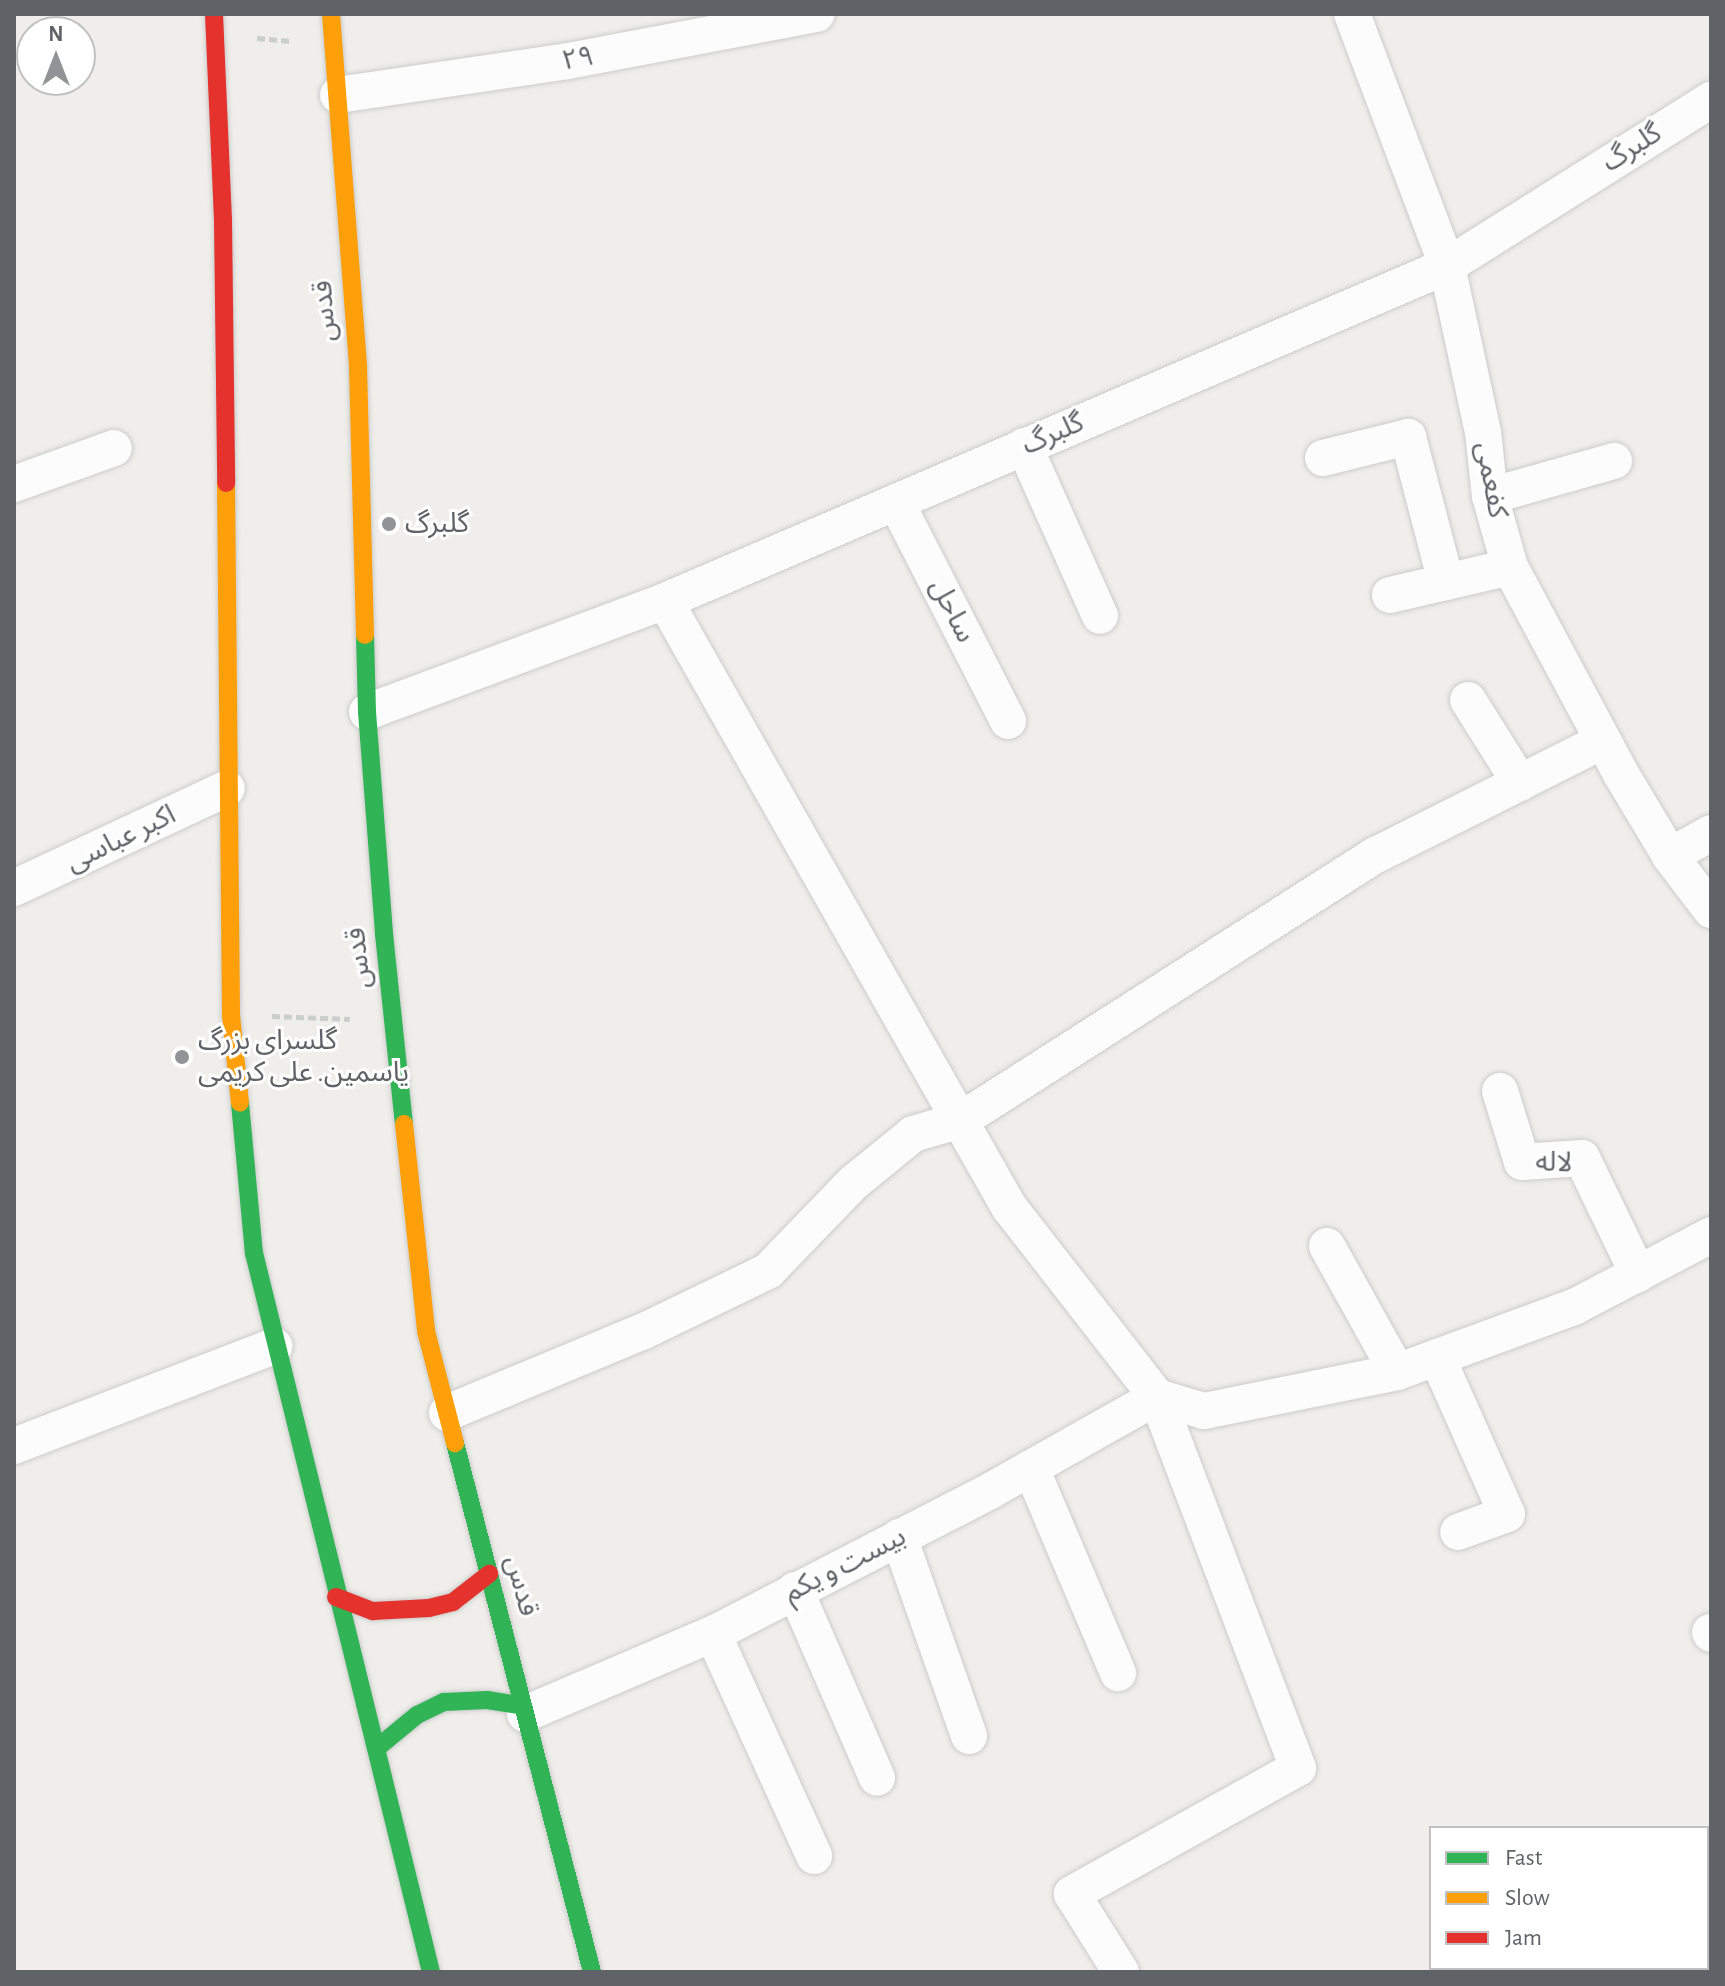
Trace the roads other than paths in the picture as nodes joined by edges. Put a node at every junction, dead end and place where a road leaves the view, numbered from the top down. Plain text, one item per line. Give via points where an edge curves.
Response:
1 (214, 14) edge
2 (331, 14) edge
3 (817, 14) edge
4 (1352, 14) edge
5 (338, 95) junction
6 (1711, 100) edge
7 (1447, 266) junction
8 (1024, 446) junction
9 (114, 448) dead end
10 (1323, 458) dead end
11 (1614, 461) dead end
12 (14, 484) edge
13 (1490, 496) junction
14 (896, 502) junction
15 (1510, 567) junction
16 (1446, 582) junction
17 (1390, 595) dead end
18 (665, 601) junction
19 (1100, 616) dead end
20 (1468, 700) dead end
21 (367, 712) junction
22 (1008, 721) dead end
23 (1603, 741) junction
24 (1520, 783) junction
25 (227, 788) junction
26 (1711, 833) edge
27 (1670, 856) junction
28 (14, 888) edge
29 (1711, 910) edge
30 (1500, 1091) dead end
31 (961, 1120) junction
32 (1711, 1235) edge
33 (1327, 1246) dead end
34 (1638, 1274) junction
35 (274, 1346) junction
36 (1437, 1357) junction
37 (1397, 1372) junction
38 (1157, 1397) junction
39 (447, 1413) junction
40 (14, 1446) edge
41 (1031, 1468) junction
42 (1458, 1532) dead end
43 (899, 1537) junction
44 (489, 1574) junction
45 (795, 1590) junction
46 (336, 1597) junction
47 (713, 1634) junction
48 (1118, 1673) dead end
49 (524, 1710) junction
50 (969, 1736) dead end
51 (377, 1748) junction
52 (877, 1778) dead end
53 (814, 1856) dead end
54 (431, 1972) edge
55 (592, 1972) edge
56 (1121, 1972) edge

1 - 25 main road via 223,220
2 - 5 main road, قدس
3 - 5 street, ۲۹ via 568,61
4 - 7 street, کفعمی
5 - 21 main road, قدس via 358,367
6 - 7 street, گلبرگ
7 - 8 street, گلبرگ
7 - 13 street, کفعمی via 1483,432
8 - 14 street, گلبرگ
8 - 19 street
9 - 12 street
10 - 16 street via 1408,437
11 - 13 street
13 - 15 street, کفعمی
14 - 18 street, گلبرگ
14 - 22 street, ساحل
15 - 16 street
15 - 23 street, کفعمی
16 - 17 street
18 - 21 street, گلبرگ
18 - 31 street
20 - 24 street
21 - 39 main road, قدس via 426,1331
23 - 24 street
23 - 27 street, کفعمی
24 - 31 street via 1376,855
25 - 28 street, اکبر عباسی
25 - 35 main road via 231,1015 254,1253
26 - 27 street
27 - 29 street, کفعمی
30 - 34 street, لاله via 1522,1162 1582,1158
31 - 38 street via 1009,1207
31 - 39 street via 913,1134 853,1183 768,1271 644,1331
32 - 34 street
33 - 37 street
34 - 36 street via 1574,1307
35 - 40 street
35 - 46 main road
36 - 37 street
36 - 42 street via 1507,1514
37 - 38 street via 1204,1411
38 - 41 street, بیست و یکم
38 - 56 street via 1298,1768 1072,1894
39 - 44 main road, قدس
41 - 43 street, بیست و یکم
41 - 48 street
43 - 45 street, بیست و یکم
43 - 50 street
44 - 46 main road via 453,1602 429,1608 373,1611
44 - 49 main road, قدس
45 - 47 street, بیست و یکم
45 - 52 street
46 - 51 main road
47 - 49 street, بیست و یکم
47 - 53 street
49 - 51 main road via 487,1700 444,1702 417,1715
49 - 55 main road, قدس
51 - 54 main road

